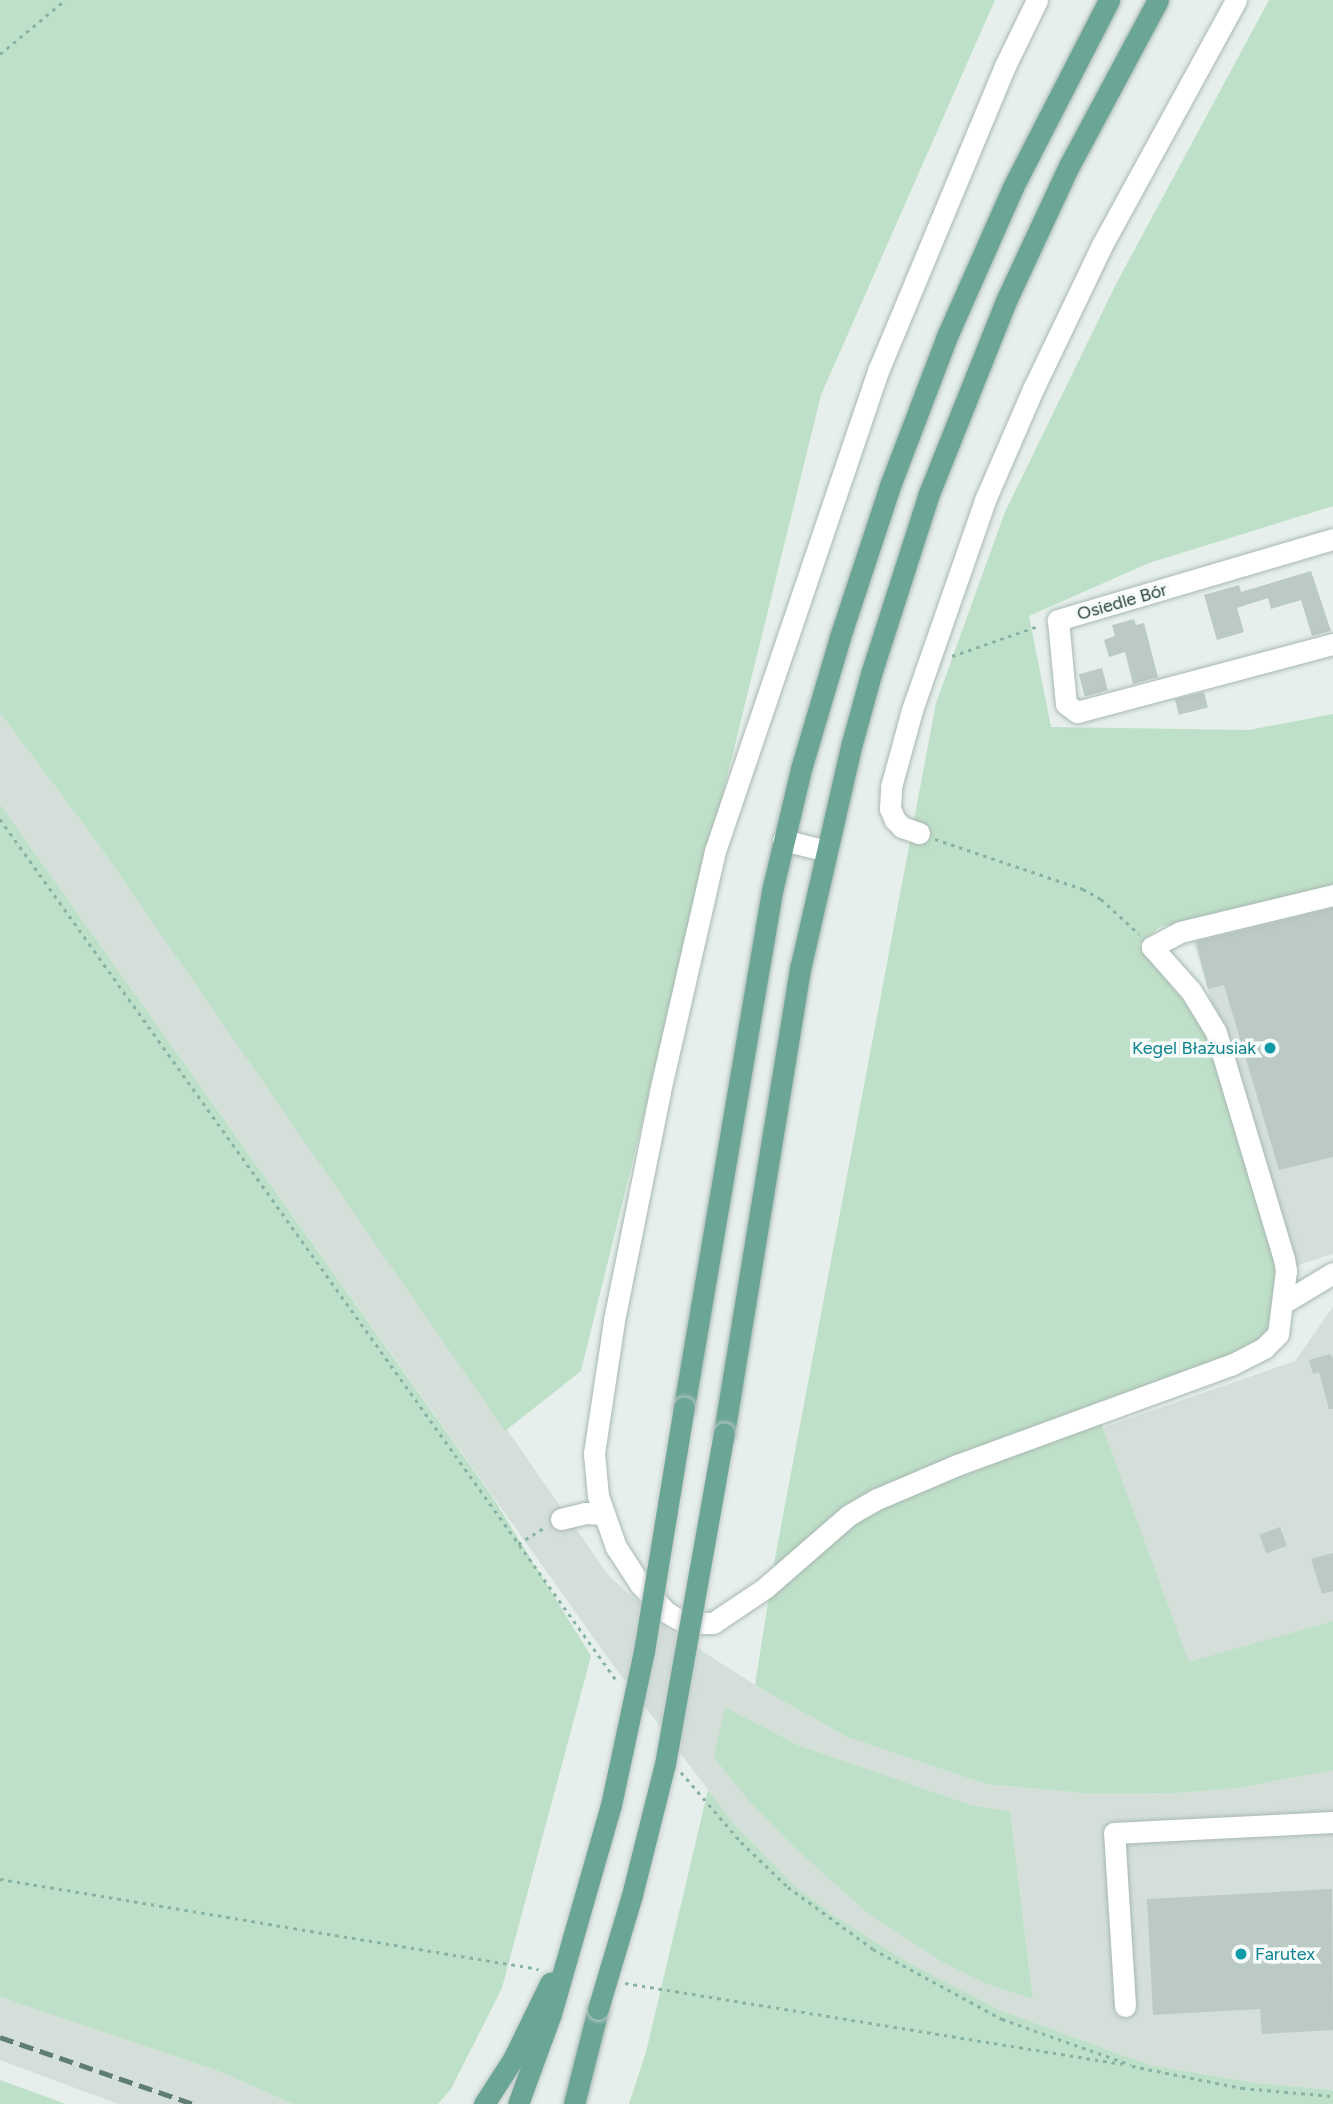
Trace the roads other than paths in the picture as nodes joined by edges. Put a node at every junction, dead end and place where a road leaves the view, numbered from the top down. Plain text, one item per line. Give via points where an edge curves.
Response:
1 (1037, 0) edge
2 (1109, 0) edge
3 (1158, 0) edge
4 (1236, 0) edge
5 (1333, 540) edge
6 (1333, 644) edge
7 (919, 833) road end
8 (783, 840) junction
9 (827, 851) junction
10 (1333, 895) edge
11 (1333, 1273) edge
12 (1283, 1303) junction
13 (603, 1514) junction
14 (561, 1520) road end
15 (1333, 1822) edge
16 (577, 1927) junction
17 (1125, 2006) dead end
18 (597, 2009) junction
19 (484, 2104) edge
20 (518, 2104) edge
21 (563, 2104) edge
22 (575, 2104) edge

1 - 13 street via 1005,65 879,368 715,851 614,1321 594,1453
2 - 8 main road via 1013,187 918,408 840,637
3 - 9 main road via 1069,166 1005,303 928,496 875,662
4 - 7 street via 1102,245 985,500 895,774 890,809 902,827
5 - 6 street, Osiedle Bór via 1058,620 1066,704 1077,712
8 - 9 street
8 - 16 main road, bridge via 747,1026 628,1731
9 - 18 main road, bridge via 801,965 665,1764
10 - 12 street via 1180,932 1152,947 1191,991 1216,1032 1284,1259
11 - 12 street
12 - 13 street via 1278,1334 1264,1348 1231,1365 877,1499 849,1514 765,1588 713,1623 685,1623 666,1612 626,1564
13 - 14 street via 585,1513
15 - 17 street via 1114,1833
16 - 19 main road, bridge via 513,2059
16 - 20 main road, bridge
18 - 21 street
18 - 22 main road

